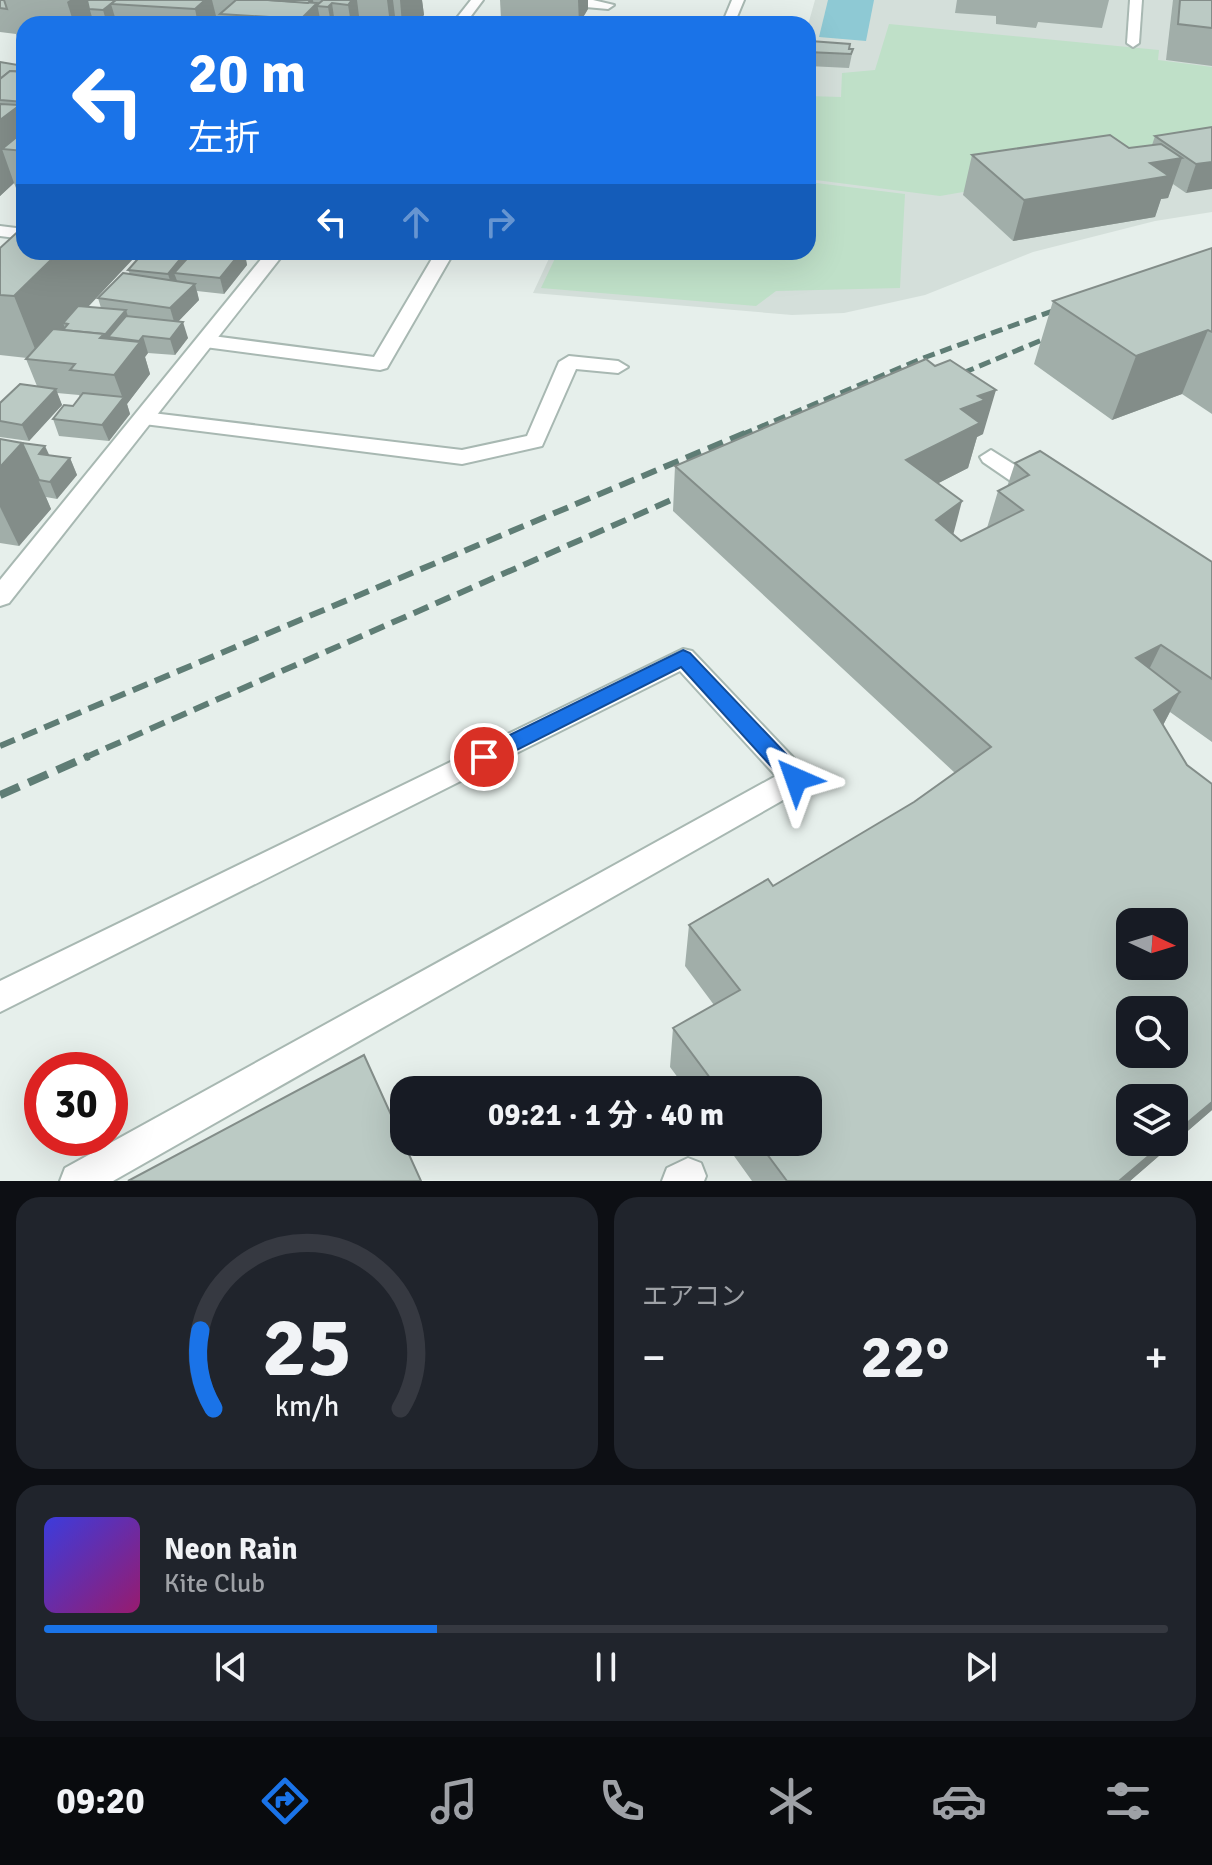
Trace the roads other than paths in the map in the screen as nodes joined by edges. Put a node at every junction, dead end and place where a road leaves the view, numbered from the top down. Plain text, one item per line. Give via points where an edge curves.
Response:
1 (477, 0) edge
2 (552, 0) edge
3 (1136, 0) edge
4 (608, 5) dead end
5 (464, 16) edge
6 (1133, 43) dead end
7 (270, 260) edge
8 (440, 260) edge
9 (205, 341) junction
10 (618, 367) dead end
11 (144, 418) junction
12 (991, 457) dead end
13 (1056, 502) edge
14 (0, 597) edge
15 (0, 997) edge
16 (78, 1181) edge

1 - 5 street
2 - 4 street
3 - 6 street
7 - 9 street
8 - 9 street via 380,364
9 - 11 street
10 - 11 street via 569,362 535,441 462,457
11 - 14 street
12 - 13 street
15 - 16 street via 683,658 796,779

